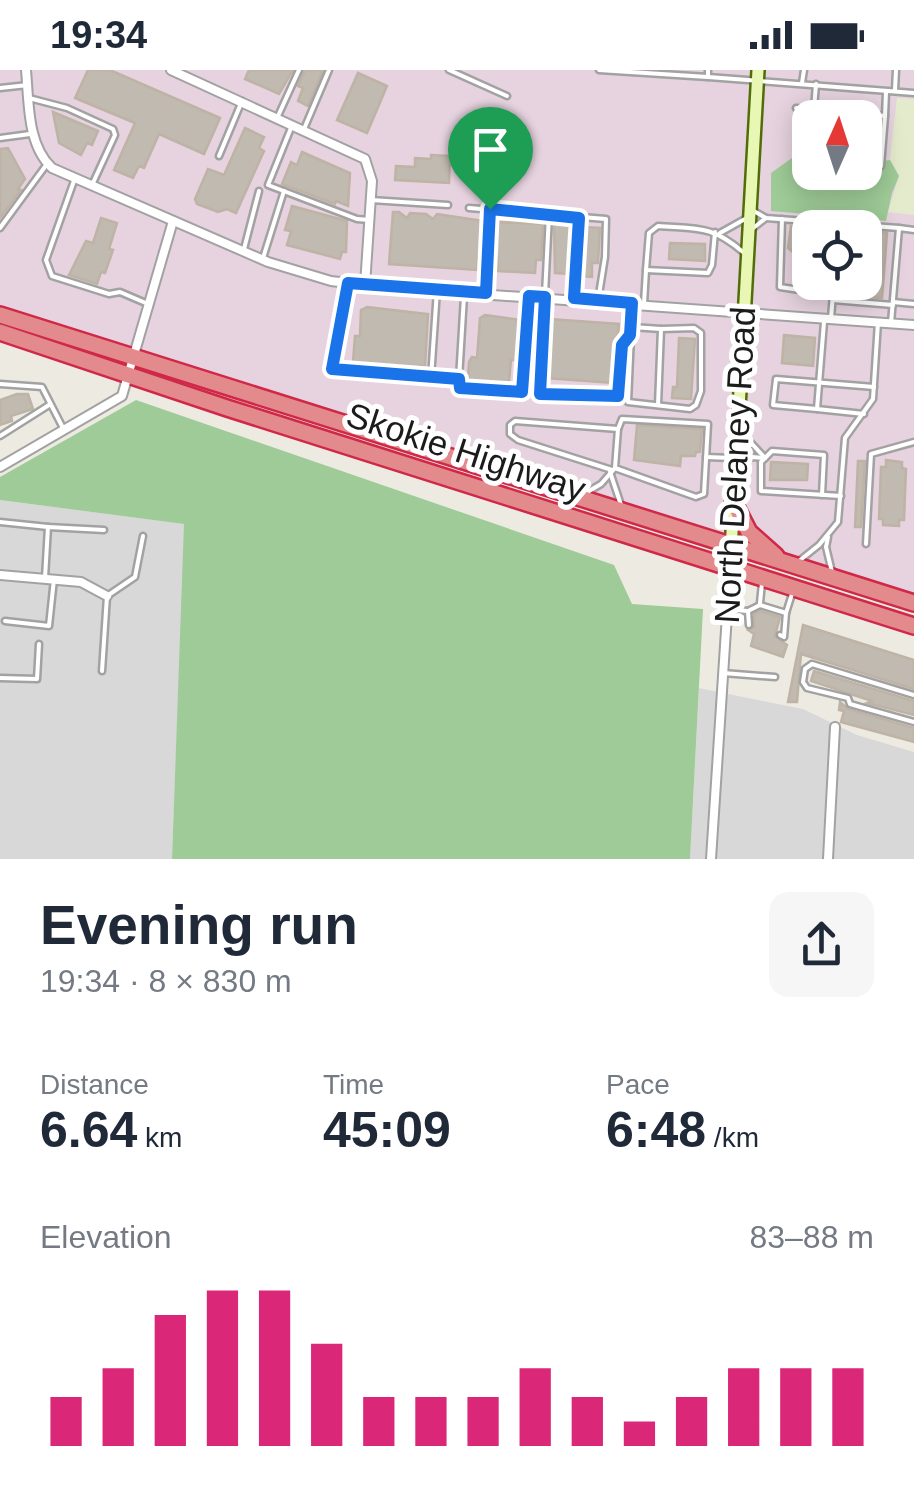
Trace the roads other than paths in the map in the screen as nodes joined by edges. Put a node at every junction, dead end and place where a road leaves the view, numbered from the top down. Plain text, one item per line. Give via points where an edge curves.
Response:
1 (26, 70) edge
2 (171, 70) edge
3 (300, 70) edge
4 (329, 70) edge
5 (449, 70) edge
6 (599, 70) edge
7 (804, 70) edge
8 (896, 70) edge
9 (708, 73) edge
10 (757, 75) edge
11 (802, 83) junction
12 (914, 83) edge
13 (816, 84) junction
14 (28, 85) junction
15 (0, 88) edge
16 (886, 90) junction
17 (895, 91) junction
18 (914, 92) edge
19 (507, 96) dead end
20 (29, 98) junction
21 (815, 100) edge
22 (242, 101) junction
23 (882, 116) edge
24 (885, 116) junction
25 (278, 117) junction
26 (293, 124) junction
27 (304, 129) junction
28 (34, 134) junction
29 (0, 138) edge
30 (219, 156) dead end
31 (47, 164) junction
32 (882, 166) dead end
33 (76, 178) junction
34 (92, 186) junction
35 (259, 191) dead end
36 (284, 191) junction
37 (371, 200) junction
38 (448, 205) dead end
39 (468, 208) dead end
40 (490, 209) junction
41 (749, 213) junction
42 (549, 215) junction
43 (579, 218) junction
44 (766, 218) junction
45 (370, 220) junction
46 (782, 220) junction
47 (792, 221) edge
48 (174, 222) junction
49 (882, 227) edge
50 (0, 228) edge
51 (899, 228) junction
52 (914, 230) edge
53 (748, 231) junction
54 (718, 232) junction
55 (243, 252) junction
56 (747, 255) junction
57 (262, 260) junction
58 (646, 270) junction
59 (348, 283) junction
60 (366, 285) junction
61 (437, 290) junction
62 (792, 290) edge
63 (464, 292) junction
64 (486, 293) junction
65 (529, 296) junction
66 (545, 297) junction
67 (574, 298) junction
68 (832, 300) edge
69 (863, 300) edge
70 (598, 301) junction
71 (632, 303) junction
72 (893, 303) junction
73 (148, 304) junction
74 (644, 304) junction
75 (914, 304) edge
76 (743, 311) junction
77 (0, 316) edge
78 (828, 318) junction
79 (878, 322) junction
80 (892, 323) junction
81 (914, 325) edge
82 (630, 327) junction
83 (661, 329) junction
84 (0, 332) edge
85 (630, 335) junction
86 (133, 356) junction
87 (128, 374) junction
88 (431, 378) junction
89 (459, 379) junction
90 (819, 382) junction
91 (0, 384) edge
92 (874, 387) junction
93 (50, 405) junction
94 (658, 405) junction
95 (817, 409) junction
96 (864, 414) junction
97 (736, 427) junction
98 (618, 429) junction
99 (64, 430) junction
100 (0, 436) edge
101 (914, 442) edge
102 (706, 457) junction
103 (765, 458) junction
104 (735, 463) junction
105 (0, 467) edge
106 (612, 470) junction
107 (822, 495) junction
108 (841, 496) junction
109 (580, 497) junction
110 (733, 501) junction
111 (624, 510) junction
112 (0, 522) edge
113 (48, 527) junction
114 (104, 530) dead end
115 (829, 532) junction
116 (143, 536) dead end
117 (866, 544) dead end
118 (731, 545) junction
119 (789, 563) junction
120 (730, 568) junction
121 (0, 574) edge
122 (50, 578) junction
123 (762, 578) junction
124 (834, 578) junction
125 (794, 588) junction
126 (106, 596) junction
127 (914, 603) edge
128 (760, 604) junction
129 (727, 609) junction
130 (749, 611) junction
131 (786, 613) junction
132 (6, 621) dead end
133 (749, 625) dead end
134 (914, 626) edge
135 (780, 636) dead end
136 (40, 644) dead end
137 (102, 670) dead end
138 (723, 674) junction
139 (0, 678) edge
140 (776, 678) dead end
141 (914, 695) edge
142 (914, 722) edge
143 (835, 727) dead end
144 (712, 859) edge
145 (828, 859) edge

1 - 14 street
2 - 22 street
3 - 25 lane
4 - 27 lane
5 - 19 lane
6 - 9 lane
7 - 11 lane
8 - 17 lane
9 - 10 lane
10 - 11 lane
10 - 41 street, North Delaney Road
11 - 13 lane
12 - 18 lane
13 - 16 lane
13 - 21 lane
14 - 15 lane
14 - 20 street
16 - 17 lane
16 - 24 lane
17 - 18 lane
20 - 28 street
20 - 34 lane via 113,129
22 - 25 street
22 - 30 lane
23 - 24 lane
24 - 32 lane
25 - 26 street
26 - 27 street
26 - 36 lane via 268,185
27 - 37 street via 365,159
28 - 29 lane
28 - 31 street
31 - 33 street
31 - 50 lane
33 - 34 street
33 - 73 lane via 46,260 52,276
34 - 48 street
35 - 55 lane
36 - 45 lane
36 - 57 lane
37 - 38 lane
37 - 45 street
39 - 40 lane
40 - 42 lane
40 - 64 lane
41 - 44 lane
41 - 53 street, North Delaney Road
41 - 54 lane
42 - 43 lane
42 - 66 lane
43 - 67 lane
43 - 70 lane via 606,219
44 - 46 lane
44 - 53 lane
45 - 60 street
46 - 47 lane
46 - 62 lane via 780,288
48 - 55 street
48 - 73 street
49 - 51 lane
51 - 52 lane
51 - 72 lane
53 - 56 street, North Delaney Road
54 - 56 lane
54 - 58 lane via 708,273
54 - 58 lane via 658,226 649,233
55 - 57 street
56 - 76 street, North Delaney Road
57 - 59 street
58 - 74 lane
59 - 60 street
59 - 88 lane via 332,369
60 - 61 street
61 - 63 street
61 - 88 lane
63 - 64 street
63 - 89 lane
64 - 65 street
65 - 66 street
65 - 89 lane via 522,392 460,388
66 - 67 street
66 - 85 lane via 540,394 618,396 622,345
67 - 70 street
68 - 78 lane
69 - 72 lane
70 - 71 street
71 - 74 street
71 - 82 lane
72 - 75 lane
72 - 80 lane
73 - 86 street
74 - 76 street
76 - 78 street
76 - 97 street, North Delaney Road
77 - 86 highway, Skokie Highway
78 - 79 street
78 - 90 lane
79 - 80 street
79 - 92 lane
80 - 81 street
82 - 83 lane
82 - 85 lane
83 - 94 lane
83 - 94 lane via 694,328 703,340 696,406
84 - 87 highway, Skokie Highway
85 - 94 lane via 628,402
86 - 87 street
86 - 109 highway, Skokie Highway
87 - 99 street via 122,396
87 - 120 highway, Skokie Highway
88 - 89 lane
90 - 92 lane
90 - 95 lane
90 - 95 lane via 776,379 773,405
91 - 93 lane via 42,386
92 - 96 lane
93 - 99 lane
93 - 100 lane
95 - 96 lane
96 - 108 lane via 845,438
97 - 103 lane
97 - 104 street, North Delaney Road
98 - 102 lane via 622,419 708,424
98 - 106 lane
98 - 106 lane via 510,425 518,440
99 - 105 street
101 - 117 lane via 871,454
102 - 104 lane
102 - 106 lane via 704,494 696,497
103 - 104 lane
103 - 107 lane via 761,491
103 - 107 lane via 772,451 824,455
104 - 110 street, North Delaney Road
106 - 109 lane
106 - 111 lane
107 - 108 lane
108 - 115 lane via 838,522
109 - 111 highway, Skokie Highway
110 - 118 street, North Delaney Road
110 - 119 highway via 749,532
111 - 118 highway, Skokie Highway
112 - 113 lane
113 - 114 lane
113 - 122 lane
115 - 119 lane
115 - 124 lane
116 - 126 lane via 135,577
118 - 119 highway, Skokie Highway
118 - 120 street, North Delaney Road
119 - 124 highway, Skokie Highway
120 - 123 highway, Skokie Highway
120 - 129 street, North Delaney Road
121 - 122 street
122 - 126 street via 81,582
122 - 132 lane via 49,626
123 - 125 highway, Skokie Highway
123 - 128 lane
124 - 127 highway, Skokie Highway
125 - 131 lane
125 - 134 highway, Skokie Highway
126 - 137 lane
128 - 130 lane
128 - 131 lane
129 - 130 lane
129 - 138 street, North Delaney Road
130 - 133 lane
131 - 135 lane
136 - 139 lane via 37,680
138 - 140 lane
138 - 144 street, North Delaney Road
141 - 142 lane via 812,664 803,682
143 - 145 street

